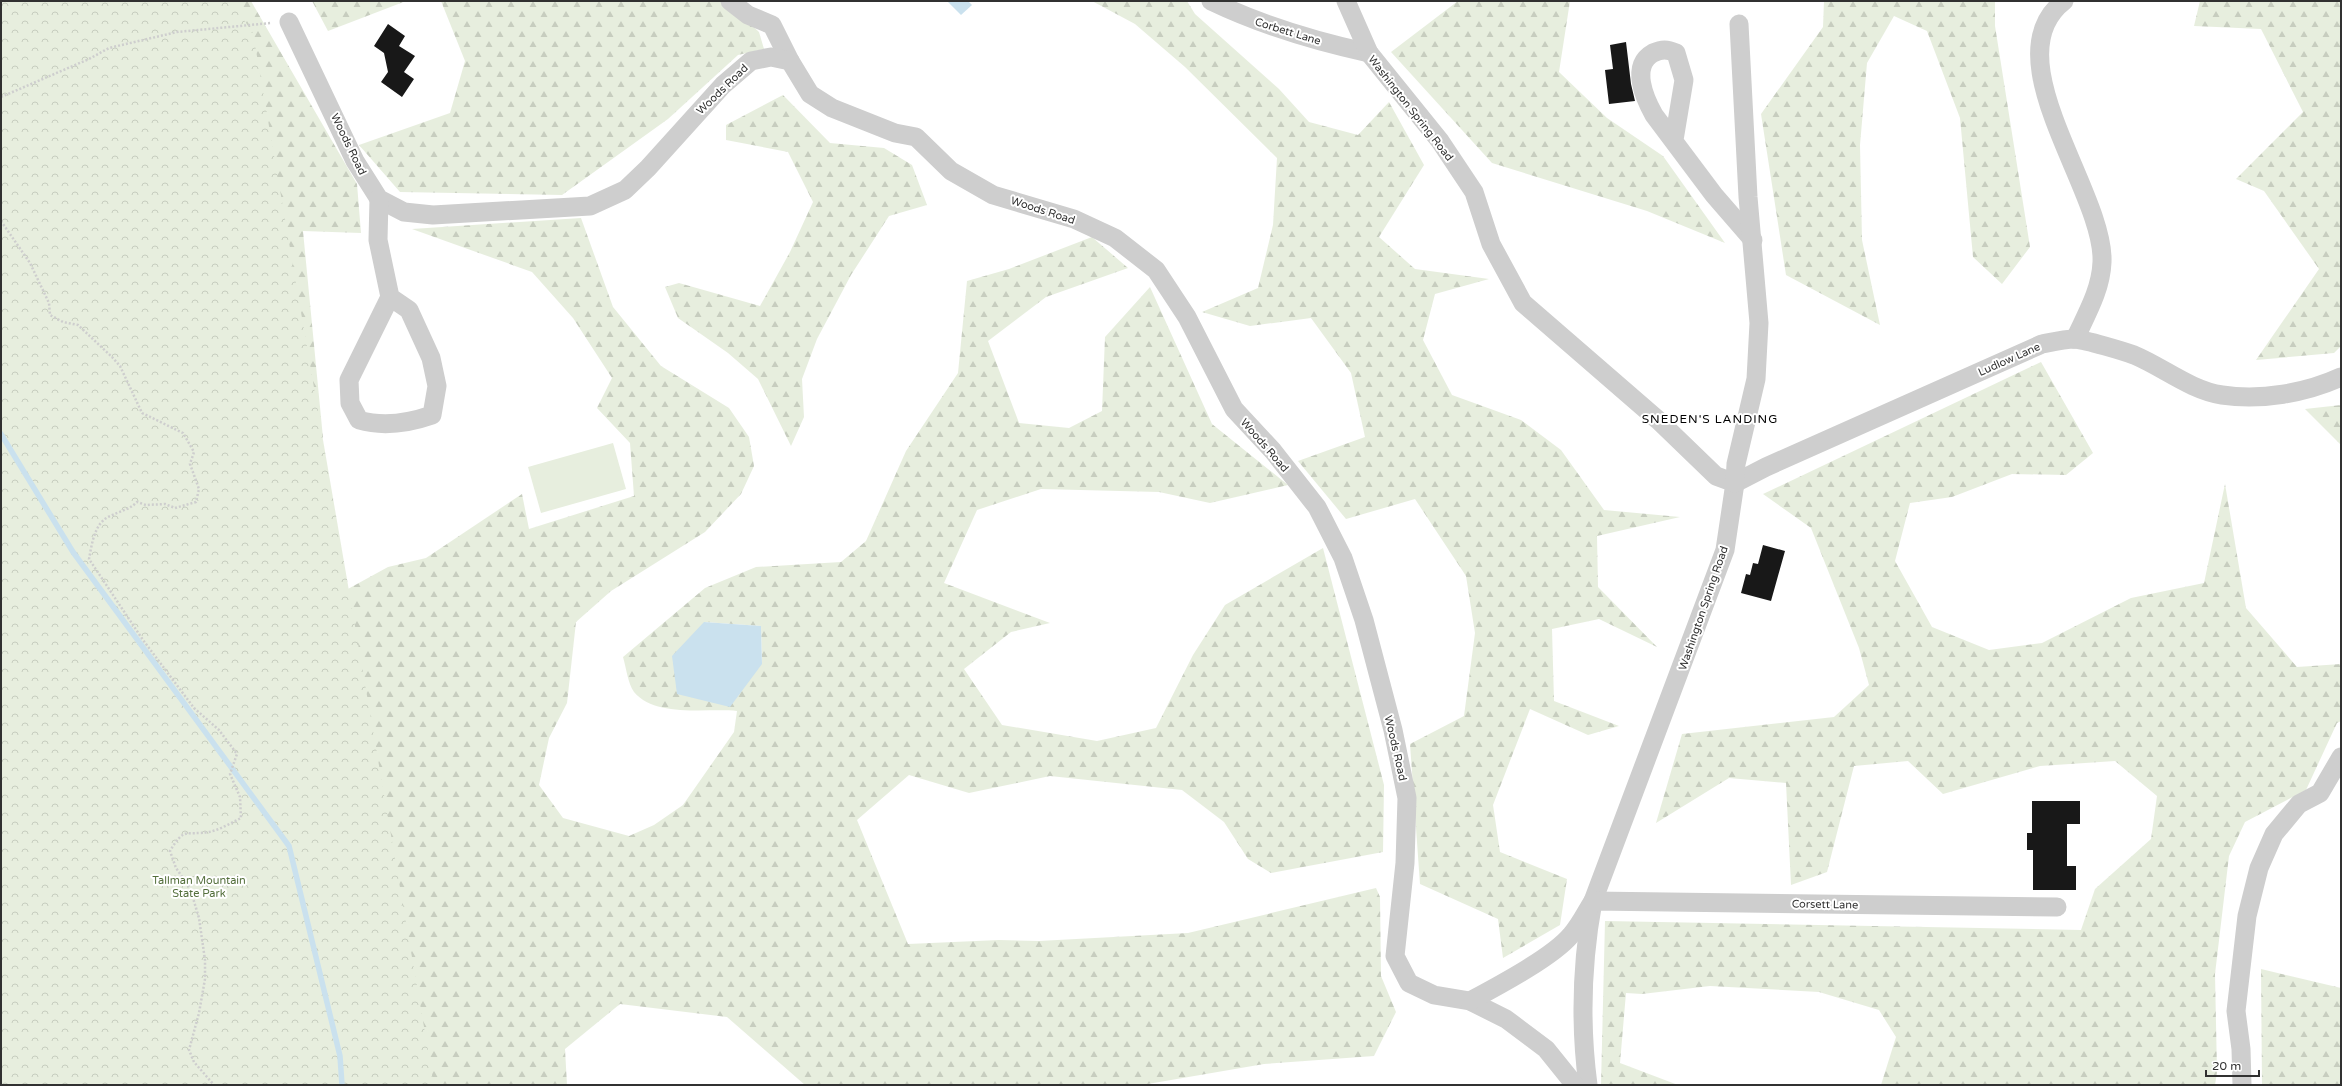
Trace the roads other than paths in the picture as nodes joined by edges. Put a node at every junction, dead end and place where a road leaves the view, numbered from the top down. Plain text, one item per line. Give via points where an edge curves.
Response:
1 (730, 1) edge
2 (1211, 1) edge
3 (1346, 1) edge
4 (2064, 1) edge
5 (289, 22) road end
6 (1739, 24) dead end
7 (1369, 53) junction
8 (790, 61) junction
9 (1674, 140) dead end
10 (379, 199) junction
11 (1753, 240) junction
12 (390, 297) junction
13 (2075, 339) junction
14 (2341, 378) edge
15 (1735, 483) junction
16 (2341, 757) edge
17 (1593, 901) junction
18 (2057, 907) dead end
19 (1470, 1000) junction
20 (1575, 1085) edge
21 (1588, 1085) edge
22 (2242, 1085) edge

1 - 8 street via 748,14 772,25
2 - 7 street, Corbett Lane via 1282,30
3 - 7 street, Washington Spring Road
4 - 13 street via 2055,7 2045,21 2039,42 2039,58 2060,140 2098,231 2102,262 2095,295
5 - 10 street, Woods Road via 355,161
6 - 11 street via 1748,197
7 - 15 street, Washington Spring Road via 1440,141 1474,192 1491,244 1523,303 1658,420 1716,476
8 - 10 street, Woods Road via 771,57 751,61 723,85 625,190 590,206 432,215 404,212
8 - 19 street, Woods Road via 810,94 832,108 895,133 916,137 951,171 993,195 1074,219 1115,238 1156,270 1187,317 1234,409 1273,451 1317,507 1343,558 1364,620 1393,730 1407,798 1405,863 1395,956 1409,983 1434,995
9 - 11 street via 1714,195
10 - 12 street via 378,240
11 - 15 street via 1759,323 1758,356 1756,379 1736,464
12 - 12 street via 349,380 350,403 359,420 373,424 415,421 432,415 437,386 431,358 409,310
13 - 14 street, Ludlow Lane via 2134,355 2191,384 2222,395 2264,396 2294,392 2322,386
13 - 15 street, Ludlow Lane via 2042,344
15 - 17 street, Washington Spring Road via 1725,550
16 - 22 street via 2320,793 2299,804 2274,834 2259,868 2247,916 2236,1011
17 - 18 street, Corsett Lane
17 - 19 street via 1571,936 1503,983
17 - 21 street, Washington Spring Road via 1588,928 1583,997 1584,1058
19 - 20 street, Woods Road via 1506,1019 1546,1049

